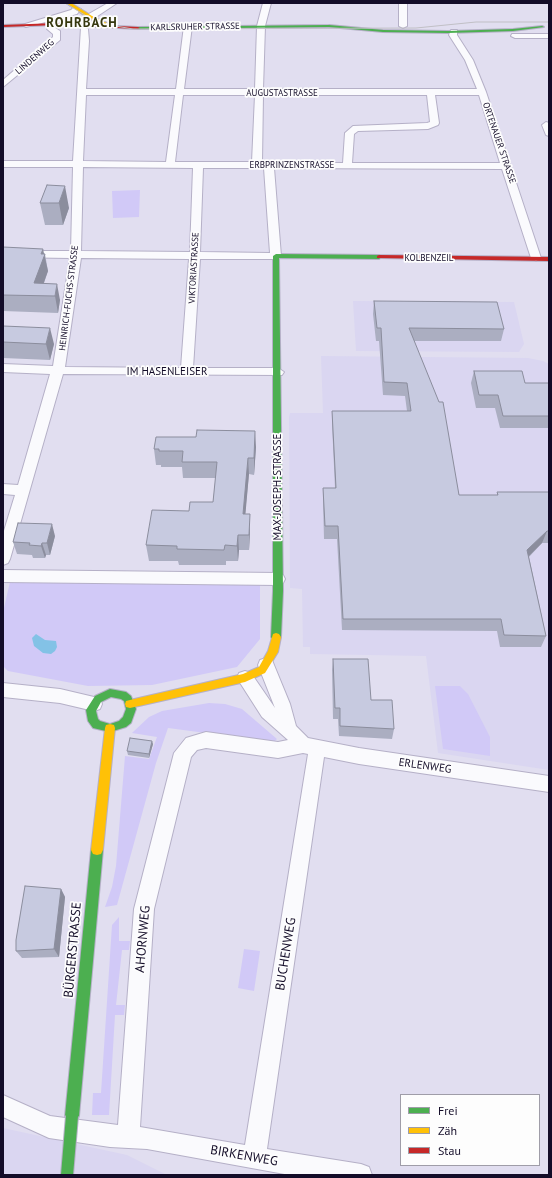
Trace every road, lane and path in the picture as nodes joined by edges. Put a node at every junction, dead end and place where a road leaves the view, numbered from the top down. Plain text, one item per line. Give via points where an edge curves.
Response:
1 (68, 3) edge
2 (113, 3) edge
3 (267, 3) edge
4 (403, 3) edge
5 (77, 9) junction
6 (90, 17) junction
7 (26, 25) junction
8 (111, 26) junction
9 (188, 26) junction
10 (261, 26) junction
11 (329, 26) junction
12 (403, 26) junction
13 (488, 26) junction
14 (3, 27) edge
15 (546, 27) edge
16 (131, 28) junction
17 (51, 29) junction
18 (84, 29) junction
19 (454, 32) junction
20 (515, 36) dead end
21 (549, 36) edge
22 (3, 84) edge
23 (82, 92) junction
24 (259, 92) junction
25 (431, 92) junction
26 (482, 92) junction
27 (179, 93) junction
28 (3, 164) edge
29 (78, 164) junction
30 (170, 165) junction
31 (198, 165) junction
32 (258, 165) junction
33 (269, 165) junction
34 (347, 165) junction
35 (507, 166) junction
36 (3, 254) edge
37 (76, 256) junction
38 (195, 256) junction
39 (276, 256) junction
40 (309, 257) junction
41 (536, 258) junction
42 (549, 259) edge
43 (277, 276) junction
44 (3, 368) edge
45 (57, 371) junction
46 (187, 372) junction
47 (278, 372) junction
48 (3, 489) edge
49 (23, 490) junction
50 (3, 559) edge
51 (3, 576) edge
52 (278, 579) junction
53 (266, 665) junction
54 (245, 678) junction
55 (3, 690) edge
56 (94, 704) junction
57 (130, 704) junction
58 (110, 728) junction
59 (289, 730) junction
60 (187, 746) joint
61 (310, 747) junction
62 (549, 784) edge
63 (3, 1106) edge
64 (128, 1136) junction
65 (254, 1158) junction
66 (67, 1175) edge
67 (360, 1175) edge

1 - 5 main road, KARLSRUHER STRASSE
2 - 6 street
3 - 10 street
4 - 12 street
5 - 6 main road, KARLSRUHER STRASSE
5 - 7 street
6 - 8 main road, KARLSRUHER STRASSE
7 - 8 main road
7 - 14 main road
8 - 16 main road, KARLSRUHER STRASSE
9 - 10 main road, KARLSRUHER STRASSE
9 - 16 main road, KARLSRUHER STRASSE
9 - 27 street
10 - 11 main road, KARLSRUHER STRASSE
10 - 24 street
11 - 12 main road, KARLSRUHER STRASSE
11 - 19 main road, KARLSRUHER STRASSE via 383,31
12 - 13 main road, KARLSRUHER STRASSE
13 - 15 main road, KARLSRUHER STRASSE
13 - 19 main road
14 - 17 main road
15 - 19 main road, KARLSRUHER STRASSE
16 - 18 main road
17 - 18 main road
17 - 22 street, LINDENWEG via 57,33 57,38
18 - 23 street, HEINRICH-FUCHS-STRASSE
19 - 26 street, ORTENAUER STRASSE via 453,35 469,60
20 - 21 street
23 - 27 street, AUGUSTASTRASSE
23 - 29 street, HEINRICH-FUCHS-STRASSE
24 - 25 street, AUGUSTASTRASSE
24 - 27 street, AUGUSTASTRASSE
24 - 32 street
25 - 26 street, AUGUSTASTRASSE
25 - 34 street via 435,123 428,126 356,128 350,132
26 - 35 street, ORTENAUER STRASSE
27 - 30 street
28 - 29 street, ERBPRINZENSTRASSE
29 - 30 street, ERBPRINZENSTRASSE
29 - 37 street, HEINRICH-FUCHS-STRASSE
30 - 31 street, ERBPRINZENSTRASSE
31 - 32 street, ERBPRINZENSTRASSE
31 - 38 street, VIKTORIASTRASSE
32 - 33 street, ERBPRINZENSTRASSE
33 - 34 street, ERBPRINZENSTRASSE
33 - 39 street, MAX-JOSEPH-STRASSE
34 - 35 street, ERBPRINZENSTRASSE
35 - 41 street, ORTENAUER STRASSE
36 - 37 street, KOLBENZEIL
37 - 38 street, KOLBENZEIL
37 - 45 street, HEINRICH-FUCHS-STRASSE
38 - 39 street, KOLBENZEIL
38 - 46 street, VIKTORIASTRASSE
39 - 40 main road, KOLBENZEIL
39 - 43 main road, MAX-JOSEPH-STRASSE
40 - 41 main road, KOLBENZEIL
40 - 43 main road, KOLBENZEIL via 286,266
41 - 42 main road, KOLBENZEIL
43 - 47 main road, MAX-JOSEPH-STRASSE
44 - 45 street, IM HASENLEISER
45 - 46 street, IM HASENLEISER
45 - 49 street, HEINRICH-FUCHS-STRASSE
46 - 47 street, IM HASENLEISER
47 - 52 main road, MAX-JOSEPH-STRASSE
48 - 49 street
49 - 50 street, HEINRICH-FUCHS-STRASSE
51 - 52 street
52 - 53 main road, MAX-JOSEPH-STRASSE via 276,636 273,652
53 - 54 main road via 257,673
53 - 59 street via 282,704
54 - 57 main road
54 - 59 street via 268,712
55 - 56 street via 60,696
56 - 57 main road via 98,699 110,694 123,695
56 - 58 main road via 91,710 93,720 98,725
57 - 58 main road via 127,720
58 - 66 main road, BÜRGERSTRASSE, bridge via 90,903
59 - 61 street
60 - 61 street, ERLENWEG via 198,740 206,740 278,750
60 - 64 street, AHORNWEG via 183,753 144,909
61 - 62 street, ERLENWEG
61 - 65 street, BUCHENWEG via 290,930
63 - 64 street via 48,1127 110,1136
64 - 65 street, BIRKENWEG
65 - 67 street, BIRKENWEG

